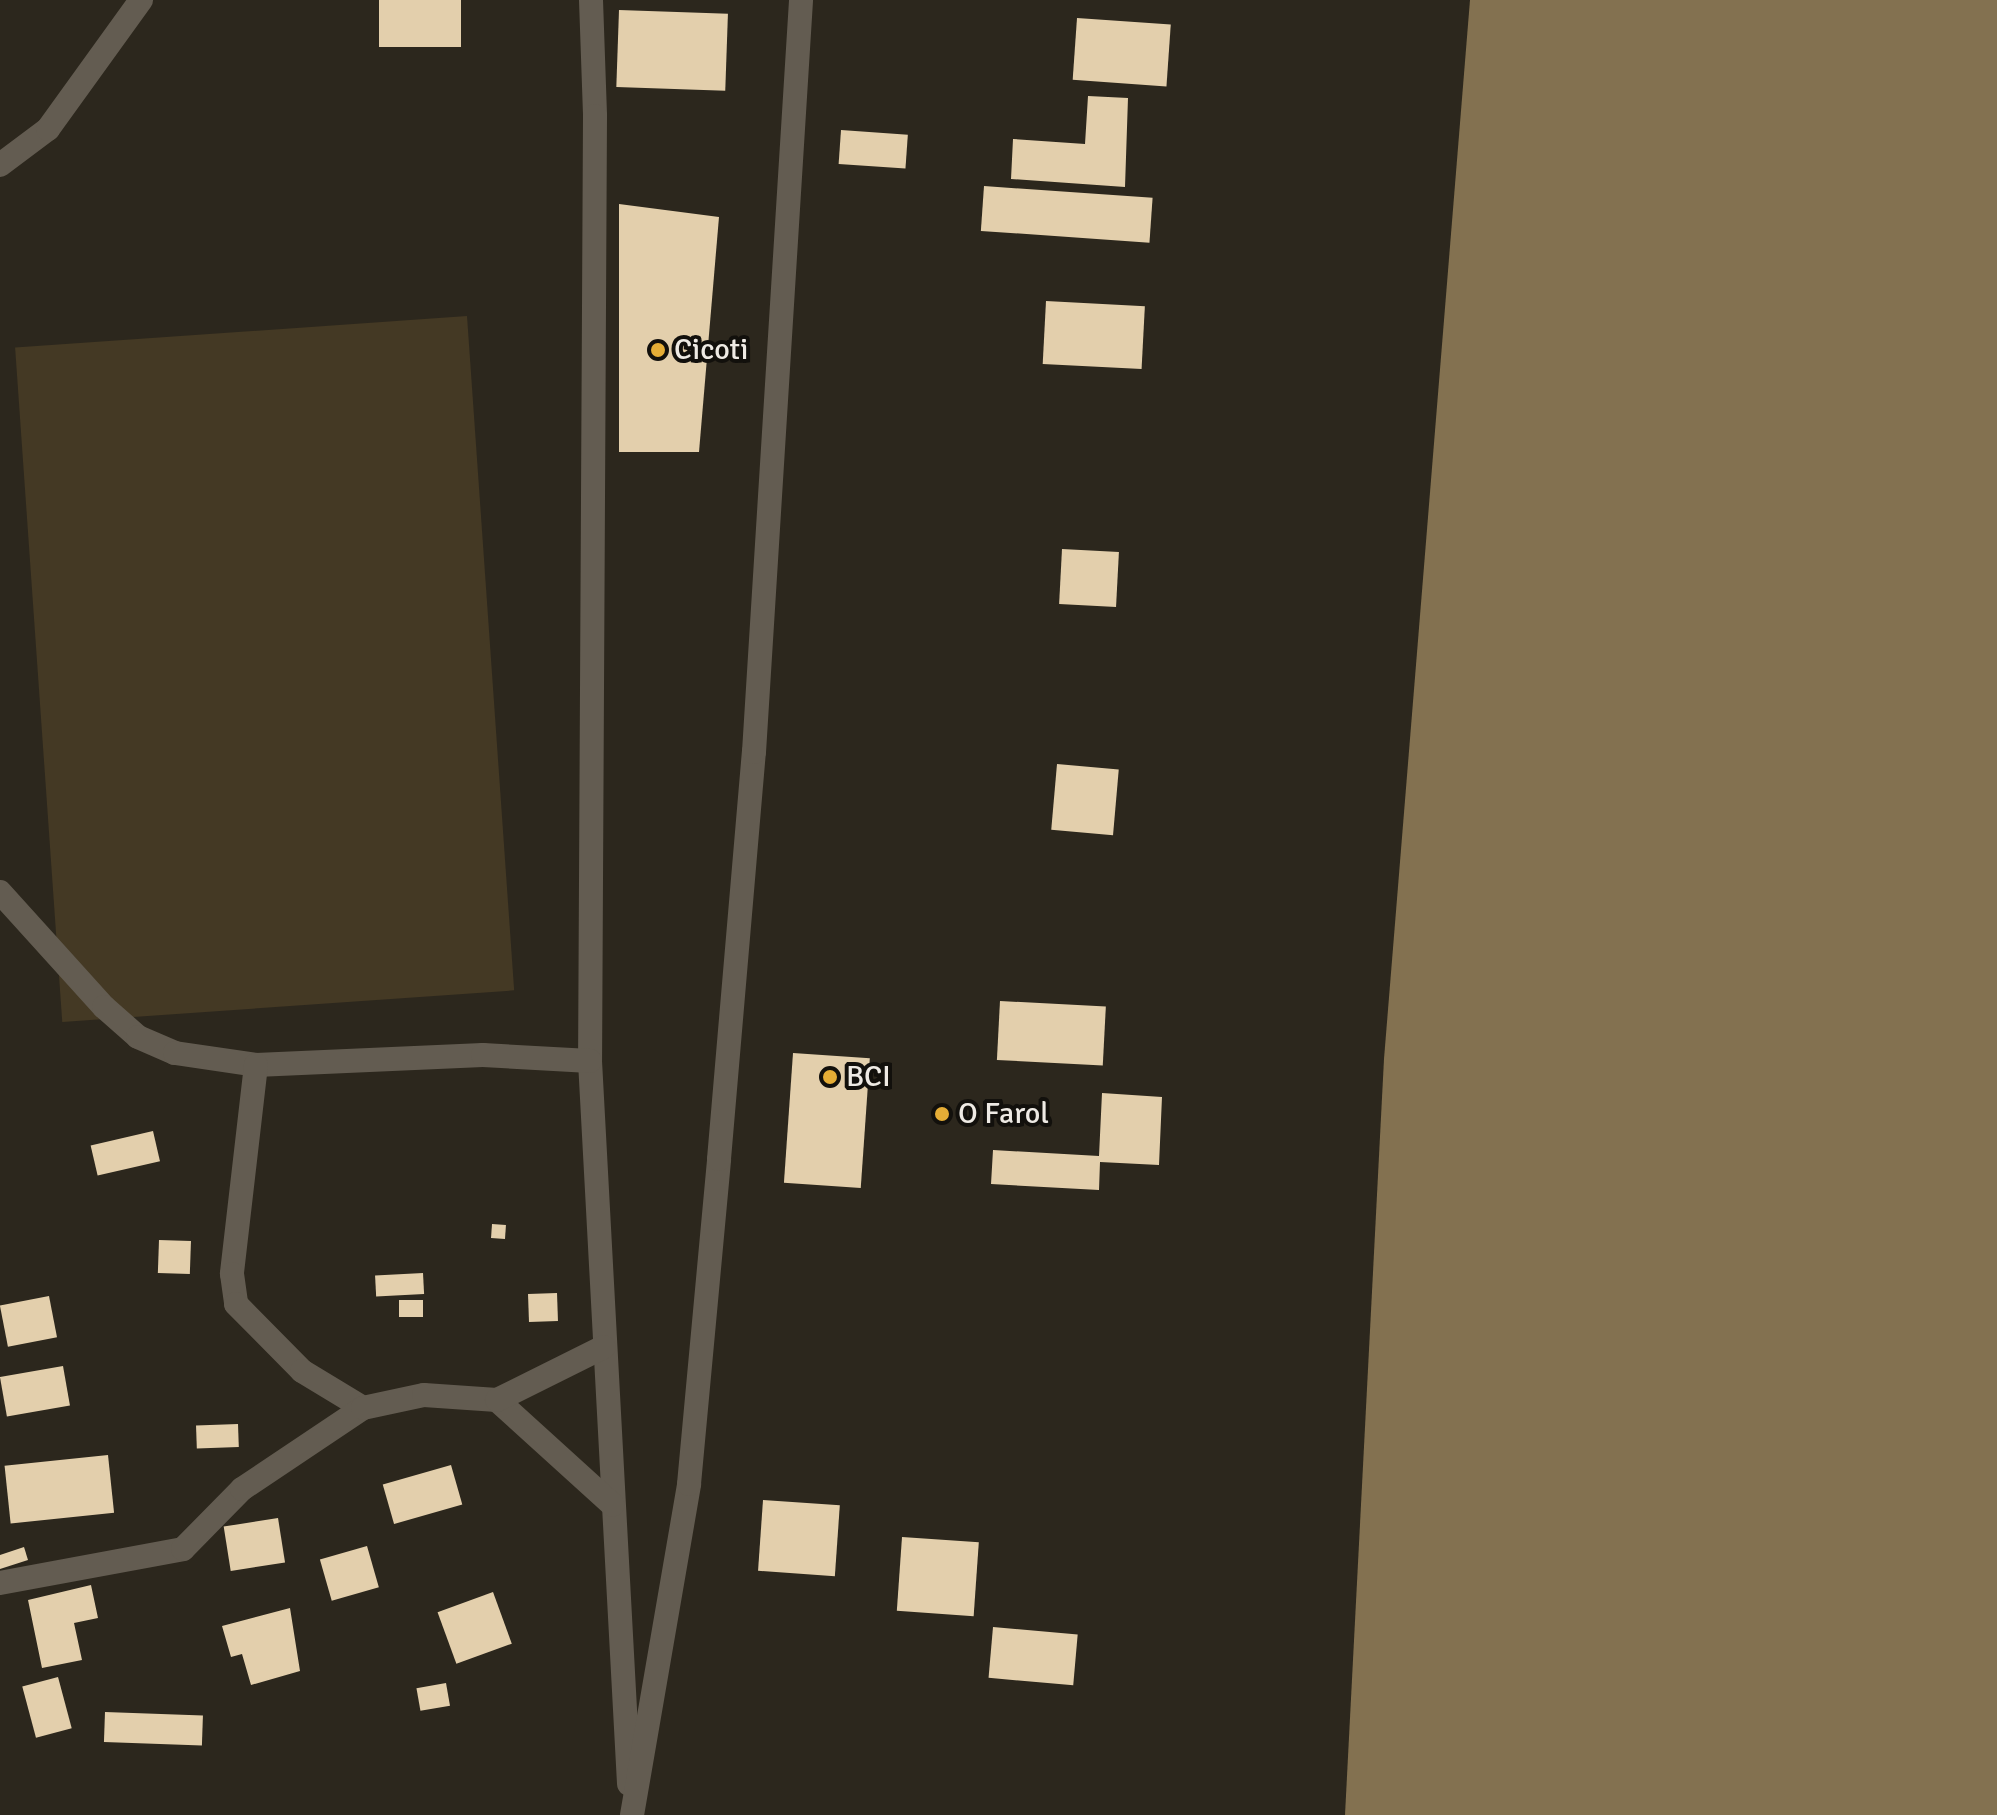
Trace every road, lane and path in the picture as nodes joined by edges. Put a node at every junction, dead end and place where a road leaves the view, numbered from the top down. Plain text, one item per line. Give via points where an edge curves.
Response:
1 (141, 0) edge
2 (591, 0) edge
3 (801, 0) edge
4 (0, 165) edge
5 (0, 892) edge
6 (590, 1061) junction
7 (256, 1065) junction
8 (604, 1347) junction
9 (497, 1400) junction
10 (363, 1408) junction
11 (613, 1505) junction
12 (0, 1583) edge
13 (631, 1815) edge

1 - 4 street via 48,129
2 - 6 street via 595,148
3 - 13 street via 754,752 689,1484
5 - 7 street via 138,1037 175,1053
6 - 7 street via 483,1055
6 - 8 street
7 - 10 street via 232,1274 236,1304 302,1371
8 - 9 street
8 - 11 street
9 - 10 street via 424,1395
9 - 11 street
10 - 12 street via 242,1489 183,1549
11 - 13 street

